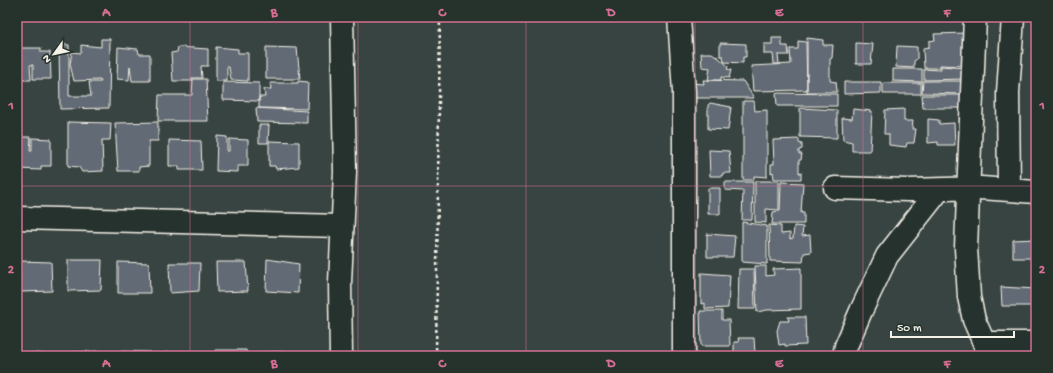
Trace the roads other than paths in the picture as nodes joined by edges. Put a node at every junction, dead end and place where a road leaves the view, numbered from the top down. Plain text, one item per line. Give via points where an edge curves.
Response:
1 (342, 17) edge
2 (679, 17) edge
3 (975, 17) edge
4 (1013, 17) edge
5 (835, 188) dead end
6 (968, 188) junction
7 (1009, 189) junction
8 (939, 190) junction
9 (1036, 192) edge
10 (17, 218) edge
11 (342, 226) junction
12 (1036, 342) edge
13 (987, 349) edge
14 (341, 356) edge
15 (684, 356) edge
16 (844, 356) edge

1 - 11 street via 345,172
2 - 15 street via 684,92
3 - 6 street
4 - 7 street via 1008,93
5 - 8 street
6 - 7 street
6 - 8 street
6 - 13 street via 966,248 969,297 974,320
7 - 9 street
8 - 16 street via 887,256 861,311
10 - 11 street
11 - 14 street
12 - 13 street

